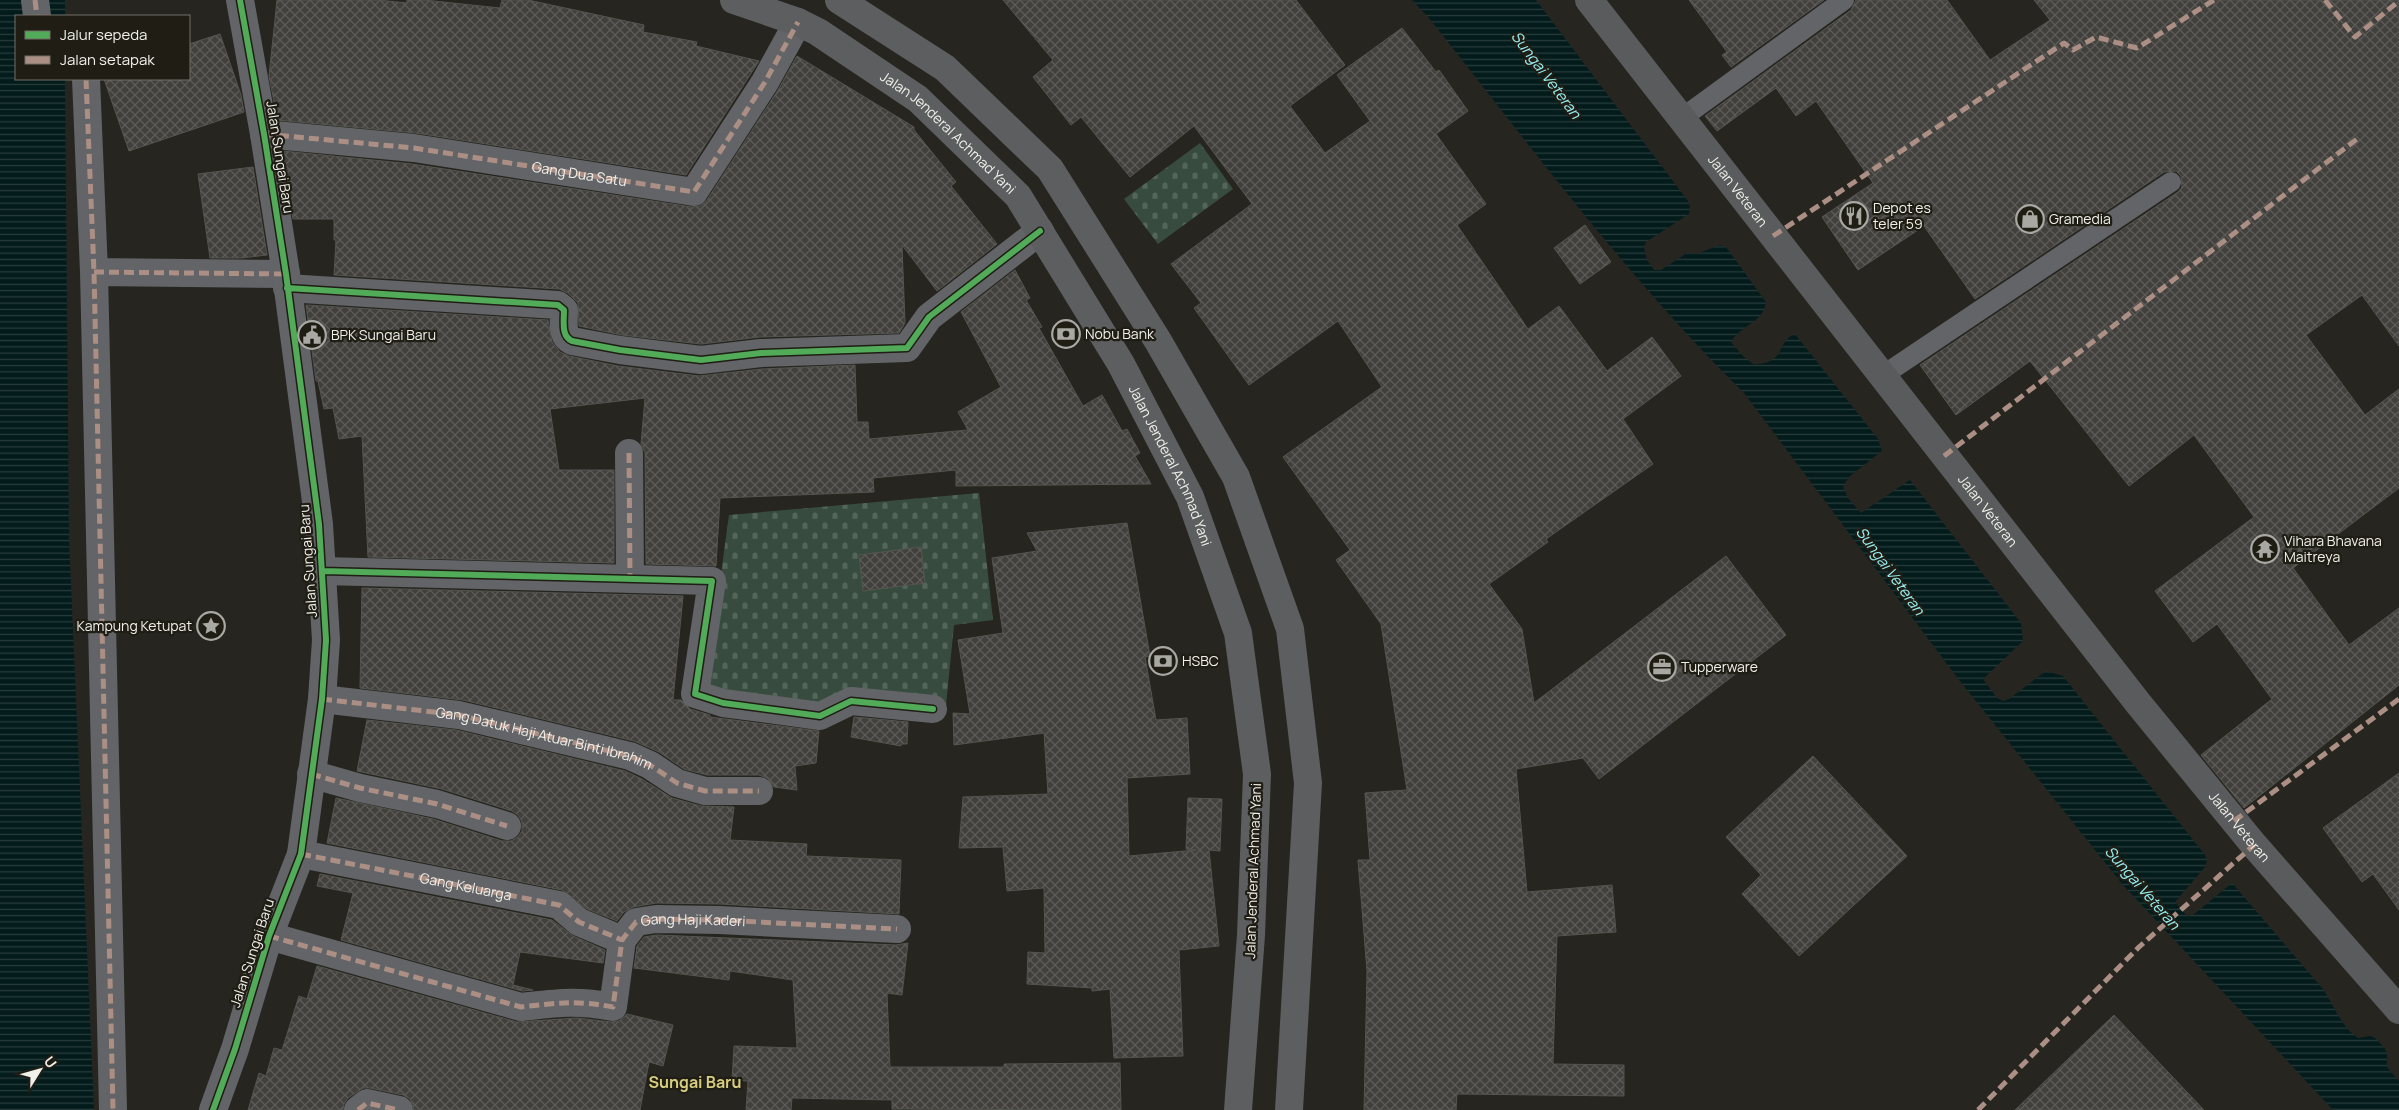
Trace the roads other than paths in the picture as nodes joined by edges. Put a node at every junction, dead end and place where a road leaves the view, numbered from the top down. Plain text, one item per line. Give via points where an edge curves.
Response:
1 (35, 0) edge
2 (240, 0) edge
3 (734, 0) edge
4 (839, 0) edge
5 (1589, 0) edge
6 (1844, 0) edge
7 (37, 15) edge
8 (798, 22) junction
9 (86, 80) edge
10 (1682, 118) junction
11 (264, 134) junction
12 (2172, 182) dead end
13 (1040, 231) junction
14 (94, 272) junction
15 (286, 281) junction
16 (1882, 376) junction
17 (629, 453) dead end
18 (322, 572) junction
19 (630, 578) junction
20 (322, 700) junction
21 (933, 709) dead end
22 (311, 774) junction
23 (759, 791) dead end
24 (507, 826) dead end
25 (301, 854) junction
26 (897, 929) dead end
27 (269, 936) junction
28 (622, 940) junction
29 (2399, 1010) edge
30 (112, 1110) edge
31 (213, 1110) edge
32 (358, 1110) edge
33 (400, 1110) edge
34 (1238, 1110) edge
35 (1289, 1110) edge

1 - 7 street
2 - 11 street, Jalan Sungai Baru
3 - 8 highway, Jalan Jenderal Achmad Yani
4 - 35 highway via 945,68 1050,169 1158,341 1236,476 1290,629 1308,783
5 - 10 main road, Jalan Veteran
6 - 10 lane
8 - 11 street, Gang Dua Satu via 765,82 694,192 414,148
8 - 13 highway, Jalan Jenderal Achmad Yani via 918,99 1018,196
9 - 14 street
10 - 16 main road, Jalan Veteran
11 - 15 street, Jalan Sungai Baru
12 - 16 lane
13 - 15 street via 929,317 907,348 761,354 701,360 572,341 564,334 564,310 558,305
13 - 34 highway, Jalan Jenderal Achmad Yani via 1121,364 1190,497 1238,633 1257,774 1251,935
14 - 15 street
14 - 30 street
15 - 18 street, Jalan Sungai Baru via 319,524
16 - 29 main road, Jalan Veteran via 2234,821
17 - 19 street
18 - 19 street
18 - 20 street, Jalan Sungai Baru via 326,640
19 - 21 street via 712,581 695,694 723,703 820,716 851,701
20 - 22 street, Jalan Sungai Baru
20 - 23 street, Gang Datuk Haji Atuar Binti Ibrahim via 459,715 630,756 677,783 705,791
22 - 24 street via 437,804
22 - 25 street, Jalan Sungai Baru
25 - 27 street, Jalan Sungai Baru
25 - 28 street, Gang Keluarga via 559,905 579,922
26 - 28 street, Gang Haji Kaderi via 656,919 636,922
27 - 28 street via 522,1008 558,1002 587,1002 613,1007
27 - 31 street, Jalan Sungai Baru
32 - 33 street via 367,1103

